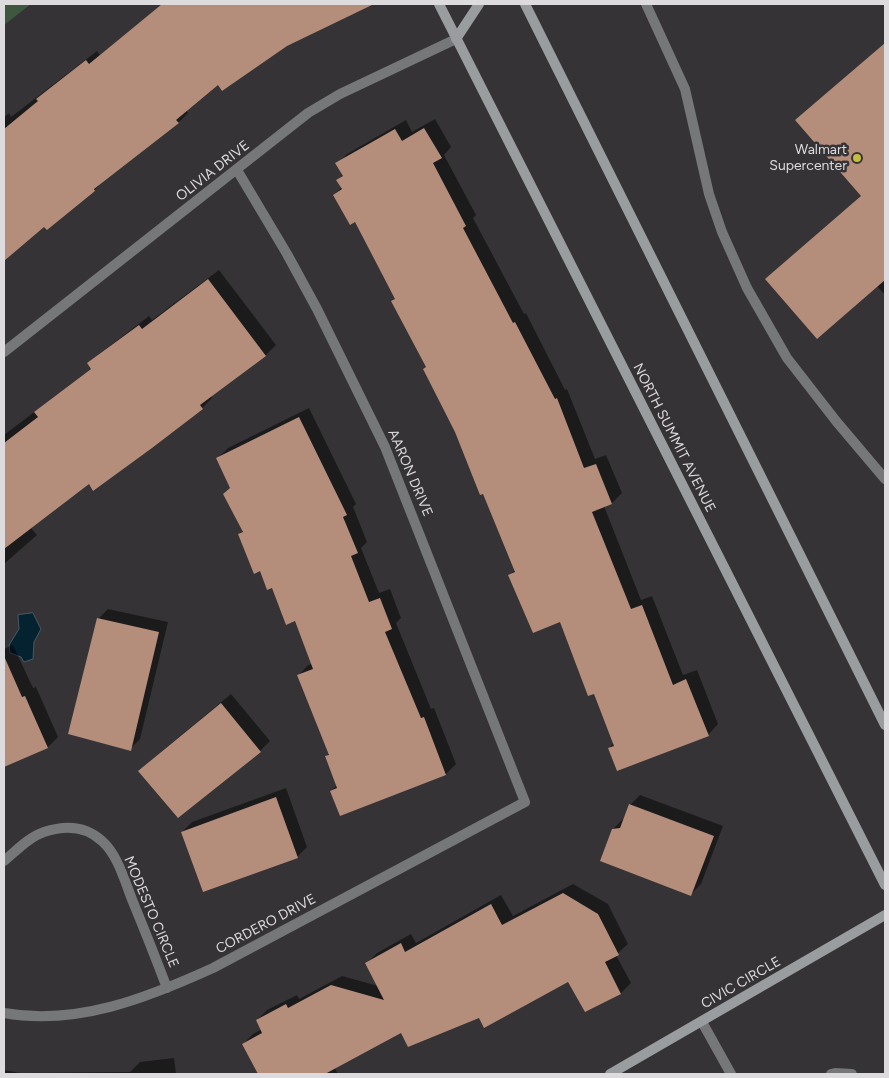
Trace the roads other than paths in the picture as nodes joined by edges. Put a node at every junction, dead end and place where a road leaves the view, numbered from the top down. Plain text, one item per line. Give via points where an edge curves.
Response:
1 (439, 4) edge
2 (479, 4) edge
3 (525, 4) edge
4 (646, 4) edge
5 (456, 39) junction
6 (237, 170) junction
7 (4, 352) edge
8 (885, 479) edge
9 (885, 725) edge
10 (525, 802) joint
11 (4, 861) edge
12 (885, 885) edge
13 (885, 915) edge
14 (168, 988) junction
15 (4, 1013) edge
16 (702, 1022) junction
17 (610, 1074) edge
18 (731, 1074) edge
19 (831, 1074) edge
20 (852, 1074) edge

1 - 5 main road, NORTH SUMMIT AVENUE
2 - 5 main road
3 - 9 main road
4 - 8 street via 685,89 709,194 747,288 787,358
5 - 6 street, OLIVIA DRIVE via 340,94 308,113
5 - 12 main road, NORTH SUMMIT AVENUE
6 - 7 street, OLIVIA DRIVE
6 - 10 street, AARON DRIVE via 317,309 385,447
10 - 14 street, CORDERO DRIVE via 213,968
11 - 14 street, MODESTO CIRCLE via 42,832 66,828 93,834 111,851
13 - 16 main road, CIVIC CIRCLE
14 - 15 street, CORDERO DRIVE via 110,1008 80,1014
16 - 17 main road, CIVIC CIRCLE
16 - 18 street
19 - 20 street

